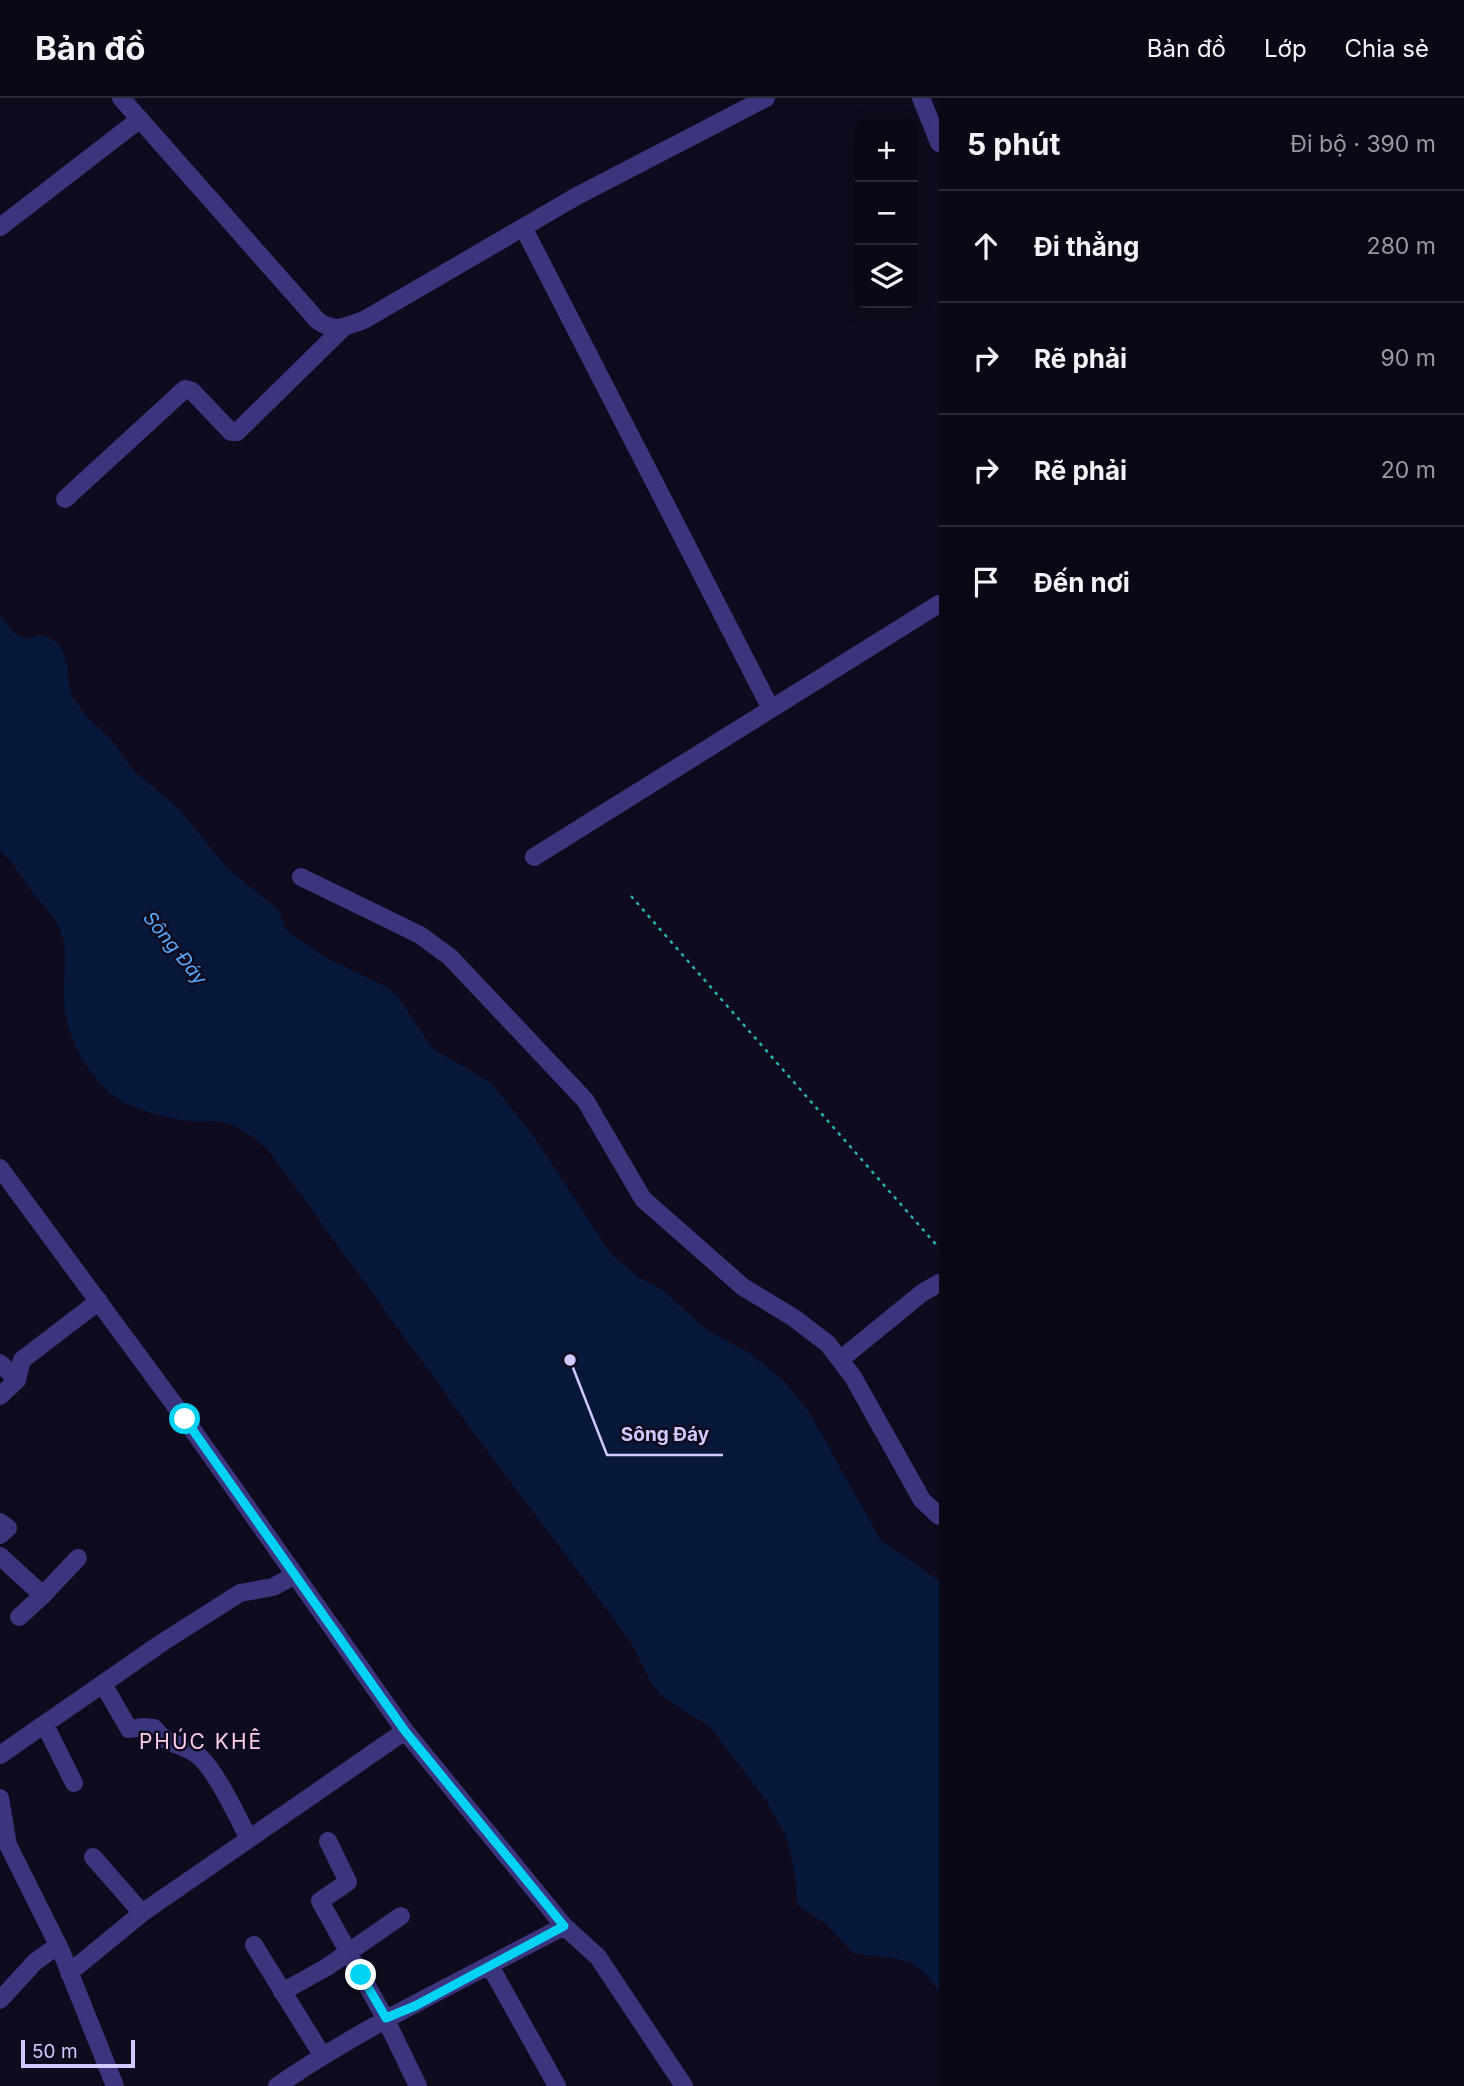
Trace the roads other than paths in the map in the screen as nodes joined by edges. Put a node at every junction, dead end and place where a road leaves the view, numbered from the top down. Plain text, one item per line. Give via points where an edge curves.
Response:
1 (121, 98) edge
2 (766, 98) edge
3 (921, 98) edge
4 (141, 120) junction
5 (939, 143) edge
6 (0, 227) edge
7 (523, 228) junction
8 (343, 328) junction
9 (65, 499) dead end
10 (939, 604) edge
11 (772, 709) junction
12 (534, 858) dead end
13 (301, 877) dead end
14 (3, 1177) edge
15 (939, 1283) edge
16 (99, 1301) junction
17 (841, 1359) junction
18 (0, 1363) edge
19 (17, 1380) junction
20 (0, 1396) edge
21 (939, 1516) edge
22 (0, 1522) edge
23 (0, 1535) edge
24 (0, 1556) edge
25 (78, 1558) dead end
26 (295, 1575) junction
27 (41, 1597) junction
28 (19, 1617) dead end
29 (103, 1684) junction
30 (45, 1725) junction
31 (405, 1731) junction
32 (0, 1755) edge
33 (74, 1783) dead end
34 (0, 1798) edge
35 (249, 1839) junction
36 (328, 1841) dead end
37 (93, 1857) dead end
38 (142, 1913) junction
39 (401, 1916) dead end
40 (564, 1926) junction
41 (58, 1945) junction
42 (254, 1945) dead end
43 (349, 1953) junction
44 (490, 1966) junction
45 (68, 1973) junction
46 (282, 1992) junction
47 (0, 2000) edge
48 (386, 2018) junction
49 (322, 2055) junction
50 (116, 2086) edge
51 (277, 2086) edge
52 (418, 2086) edge
53 (558, 2086) edge
54 (684, 2086) edge

1 - 4 street
2 - 7 street
3 - 5 street
4 - 6 street
4 - 8 street via 317,321 328,328
7 - 8 street
7 - 11 street
8 - 9 street via 236,432 188,388
10 - 11 street
11 - 12 street
13 - 17 street via 420,936 450,957 585,1100 643,1199 743,1287 814,1333
14 - 16 street
15 - 17 street
16 - 19 street via 22,1360
16 - 26 street
17 - 21 street via 922,1500
18 - 19 street
19 - 20 street
22 - 23 street via 8,1528
24 - 27 street
25 - 27 street
26 - 29 street via 273,1587 240,1593
26 - 31 street
27 - 28 street
29 - 30 street
29 - 35 street via 129,1729 154,1728 163,1740 197,1754
30 - 32 street
30 - 33 street
31 - 35 street
31 - 40 street
34 - 41 street via 8,1845
35 - 38 street
36 - 43 street via 348,1882 320,1902
37 - 38 street
38 - 45 street
39 - 43 street
40 - 44 street
40 - 54 street via 598,1957
41 - 45 street
41 - 47 street
42 - 46 street
43 - 46 street
43 - 48 street
44 - 48 street
44 - 53 street
45 - 50 street
46 - 49 street
48 - 49 street
48 - 52 street
49 - 51 street

